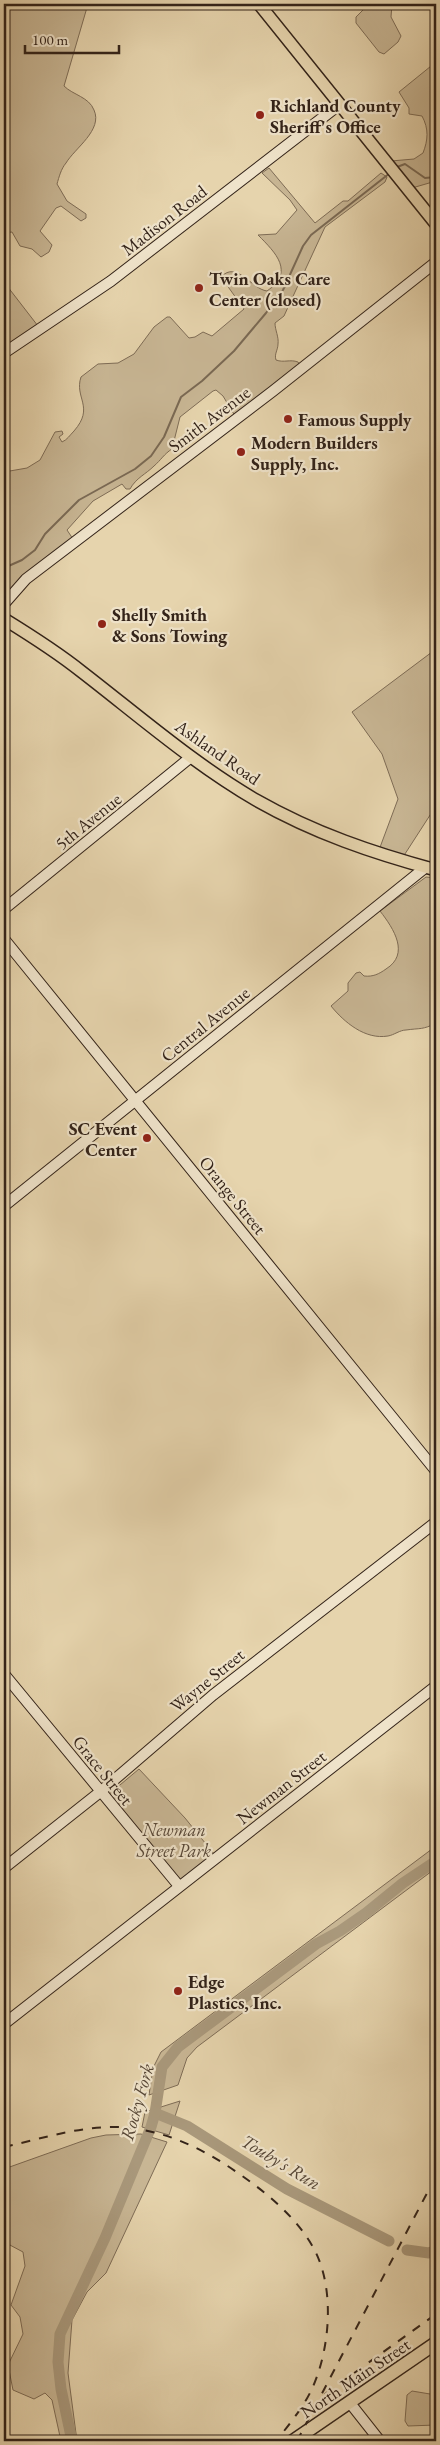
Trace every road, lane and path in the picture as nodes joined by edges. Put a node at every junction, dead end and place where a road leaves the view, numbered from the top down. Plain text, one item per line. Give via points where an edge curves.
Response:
1 (258, 4) edge
2 (339, 105) junction
3 (436, 224) edge
4 (436, 262) edge
5 (4, 353) edge
6 (4, 604) edge
7 (4, 618) edge
8 (191, 757) junction
9 (431, 869) edge
10 (4, 908) edge
11 (4, 939) edge
12 (136, 1101) junction
13 (4, 1206) edge
14 (436, 1471) edge
15 (436, 1522) edge
16 (4, 1674) edge
17 (436, 1686) edge
18 (100, 1792) junction
19 (4, 1868) edge
20 (179, 1886) junction
21 (4, 2024) edge
22 (436, 2343) edge
23 (350, 2403) junction
24 (293, 2441) edge
25 (380, 2441) edge

1 - 2 main road
2 - 3 main road
2 - 5 street, Madison Road via 111,282
4 - 6 street, Smith Avenue via 274,391 26,579
7 - 8 main road, Ashland Road via 81,671
8 - 9 main road, Ashland Road via 255,800 304,826 365,850
8 - 10 street, 5th Avenue
9 - 12 street, Central Avenue
11 - 12 street, Orange Street
12 - 13 street, Central Avenue
12 - 14 street, Orange Street
15 - 18 street, Wayne Street via 213,1694
16 - 18 street, Grace Street
17 - 20 street, Newman Street
18 - 19 street, Wayne Street
18 - 20 street, Grace Street
20 - 21 street, Newman Street
22 - 23 highway, North Main Street
23 - 24 highway, North Main Street
23 - 25 street

